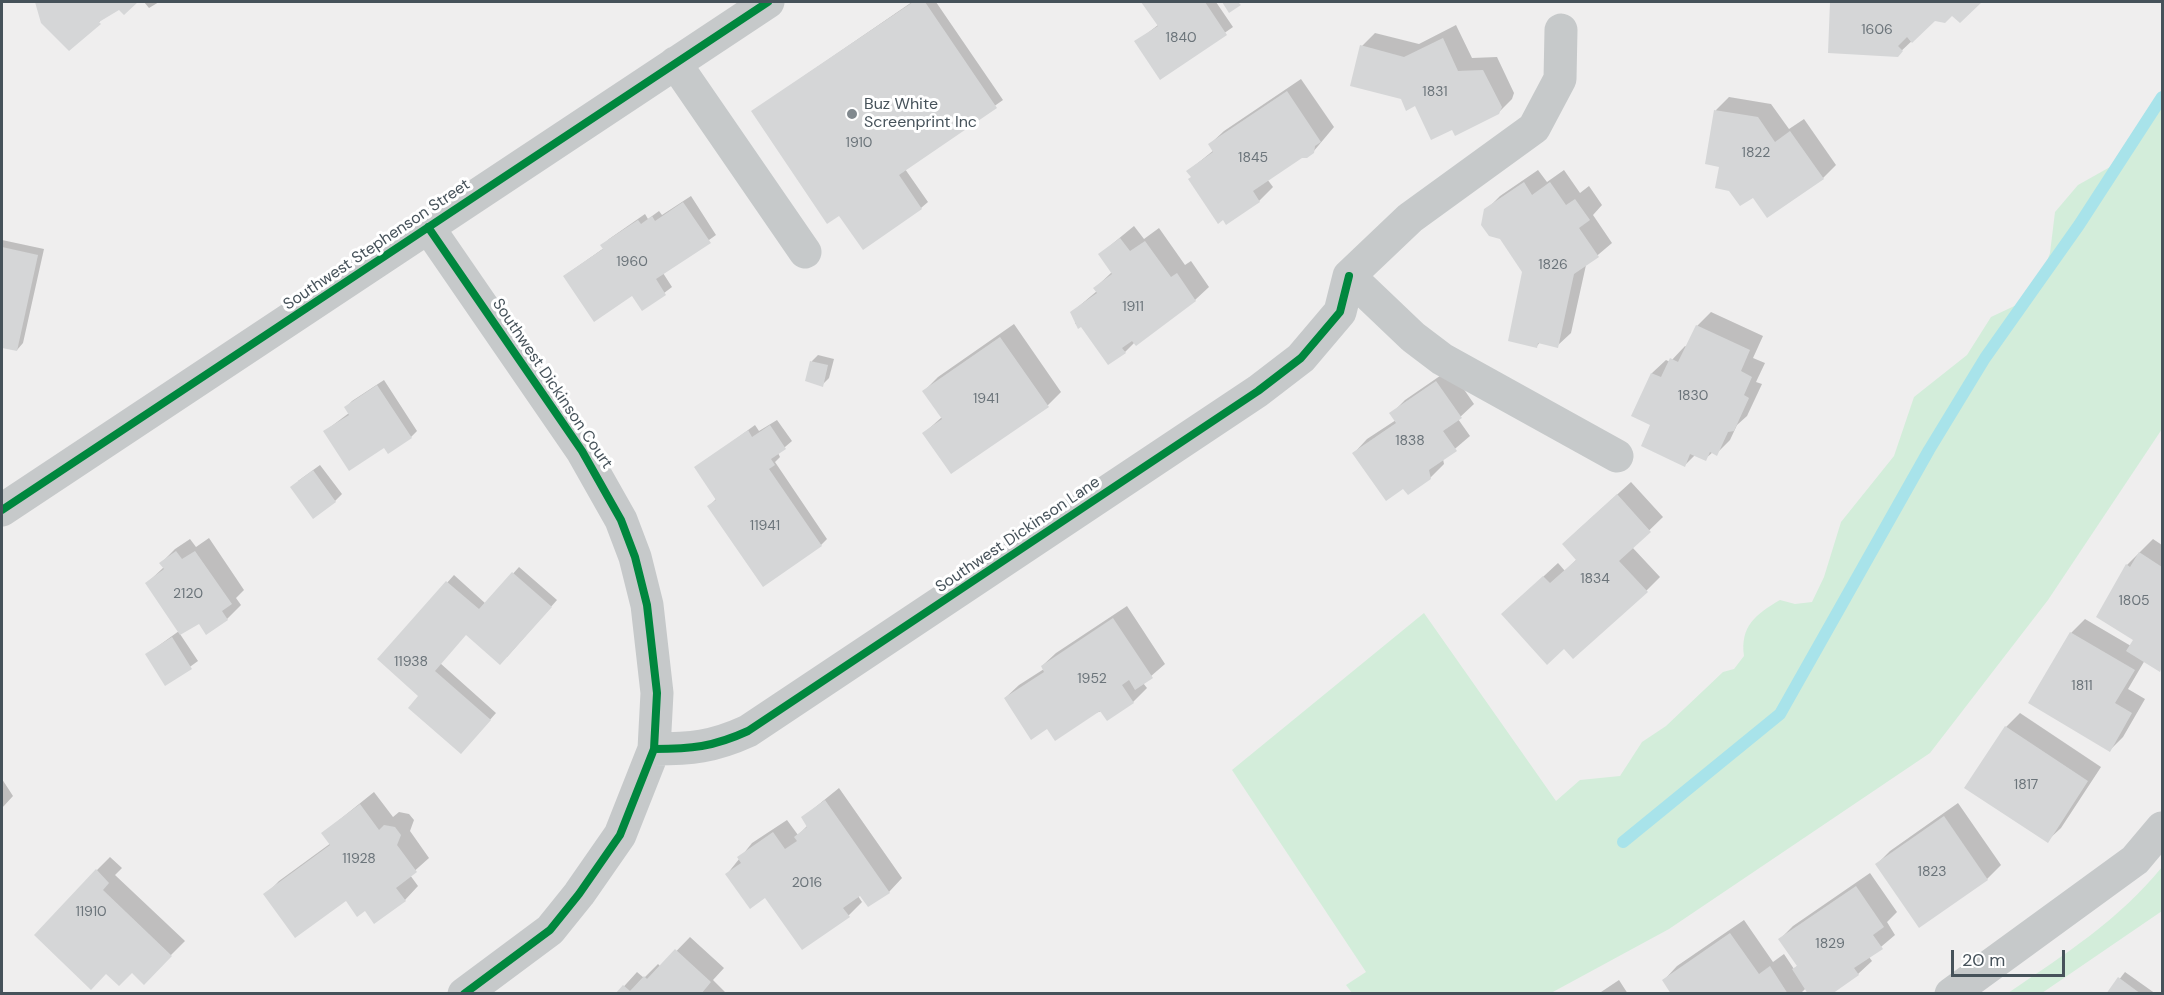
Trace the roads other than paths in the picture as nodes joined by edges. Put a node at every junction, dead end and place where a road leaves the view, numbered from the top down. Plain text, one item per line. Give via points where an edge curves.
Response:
1 (768, 2) edge
2 (1561, 30) dead end
3 (675, 63) junction
4 (428, 227) junction
5 (805, 252) dead end
6 (1350, 276) junction
7 (1617, 456) dead end
8 (2, 510) edge
9 (654, 749) junction
10 (2163, 828) edge
11 (464, 993) edge
12 (1951, 993) edge

1 - 3 street, Southwest Stephenson Street
2 - 6 street via 1560,79 1534,128 1410,218
3 - 4 street, Southwest Stephenson Street
3 - 5 street
4 - 8 street, Southwest Stephenson Street
4 - 9 street, Southwest Dickinson Court via 582,451 621,520 647,605 657,693
6 - 7 street via 1413,337 1442,359
6 - 9 street, Southwest Dickinson Lane via 1340,312 1301,358 1258,391 748,731 697,749
9 - 11 street, Southwest Dickinson Court via 620,835 579,894 550,930
10 - 12 street via 2135,860

